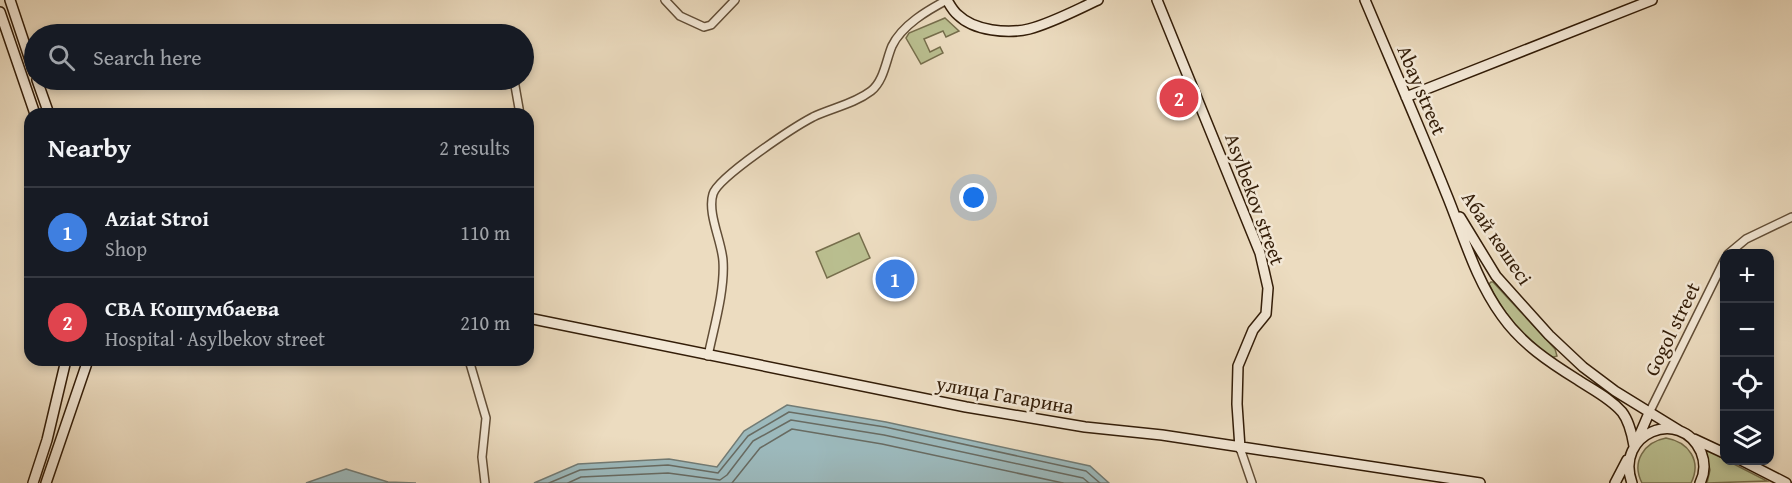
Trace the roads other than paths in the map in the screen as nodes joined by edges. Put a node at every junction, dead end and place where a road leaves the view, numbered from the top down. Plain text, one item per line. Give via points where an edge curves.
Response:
1 (10, 0) edge
2 (665, 0) edge
3 (735, 0) edge
4 (947, 0) edge
5 (1098, 0) edge
6 (1157, 0) edge
7 (1365, 0) edge
8 (1652, 0) edge
9 (0, 12) edge
10 (24, 42) edge
11 (24, 82) edge
12 (27, 90) edge
13 (41, 90) edge
14 (516, 90) edge
15 (1406, 97) junction
16 (33, 108) edge
17 (47, 108) edge
18 (519, 108) edge
19 (1447, 195) junction
20 (1792, 218) edge
21 (1734, 249) edge
22 (1720, 271) edge
23 (534, 319) edge
24 (708, 356) junction
25 (65, 366) edge
26 (86, 366) edge
27 (471, 366) edge
28 (1649, 413) junction
29 (1680, 431) junction
30 (1691, 437) junction
31 (1240, 448) junction
32 (1633, 449) junction
33 (1720, 451) edge
34 (1751, 465) edge
35 (1623, 468) junction
36 (33, 483) edge
37 (46, 483) edge
38 (485, 483) edge
39 (1252, 483) edge
40 (1480, 483) edge
41 (1606, 483) edge
42 (1615, 483) edge
43 (1632, 483) edge
44 (1700, 483) edge
45 (1786, 483) edge

1 - 10 main road
2 - 3 street via 680,16 705,27
4 - 5 main road via 959,17 978,26 1026,30
4 - 24 street via 899,35 873,90 812,118 717,186 711,201 723,255 723,277
6 - 31 main road, Asylbekov street via 1260,254 1268,288 1266,314 1252,330 1238,366
7 - 15 main road, Abay street
8 - 15 main road
9 - 11 main road
12 - 16 main road
13 - 17 main road
14 - 18 street
15 - 19 main road, Abay street
19 - 28 main road, Абай көшесі via 1496,276 1518,301 1583,367
19 - 32 main road, Абай көшесі via 1480,281 1502,317 1545,360 1612,401 1630,428
20 - 21 street via 1746,239
22 - 28 street, Gogol street
23 - 24 main road, улица Гагарина
24 - 31 main road, улица Гагарина via 966,407
25 - 36 main road
26 - 37 main road
27 - 38 street via 486,418 482,457
28 - 29 main road, Абай көшесі
28 - 32 main road
29 - 30 main road, Абай көшесі
29 - 32 main road via 1660,429 1641,438
30 - 33 main road
30 - 44 main road via 1703,456
31 - 39 street
31 - 40 main road, улица Гагарина
32 - 35 main road
32 - 43 main road via 1629,463
34 - 45 main road
35 - 41 main road
35 - 42 main road

